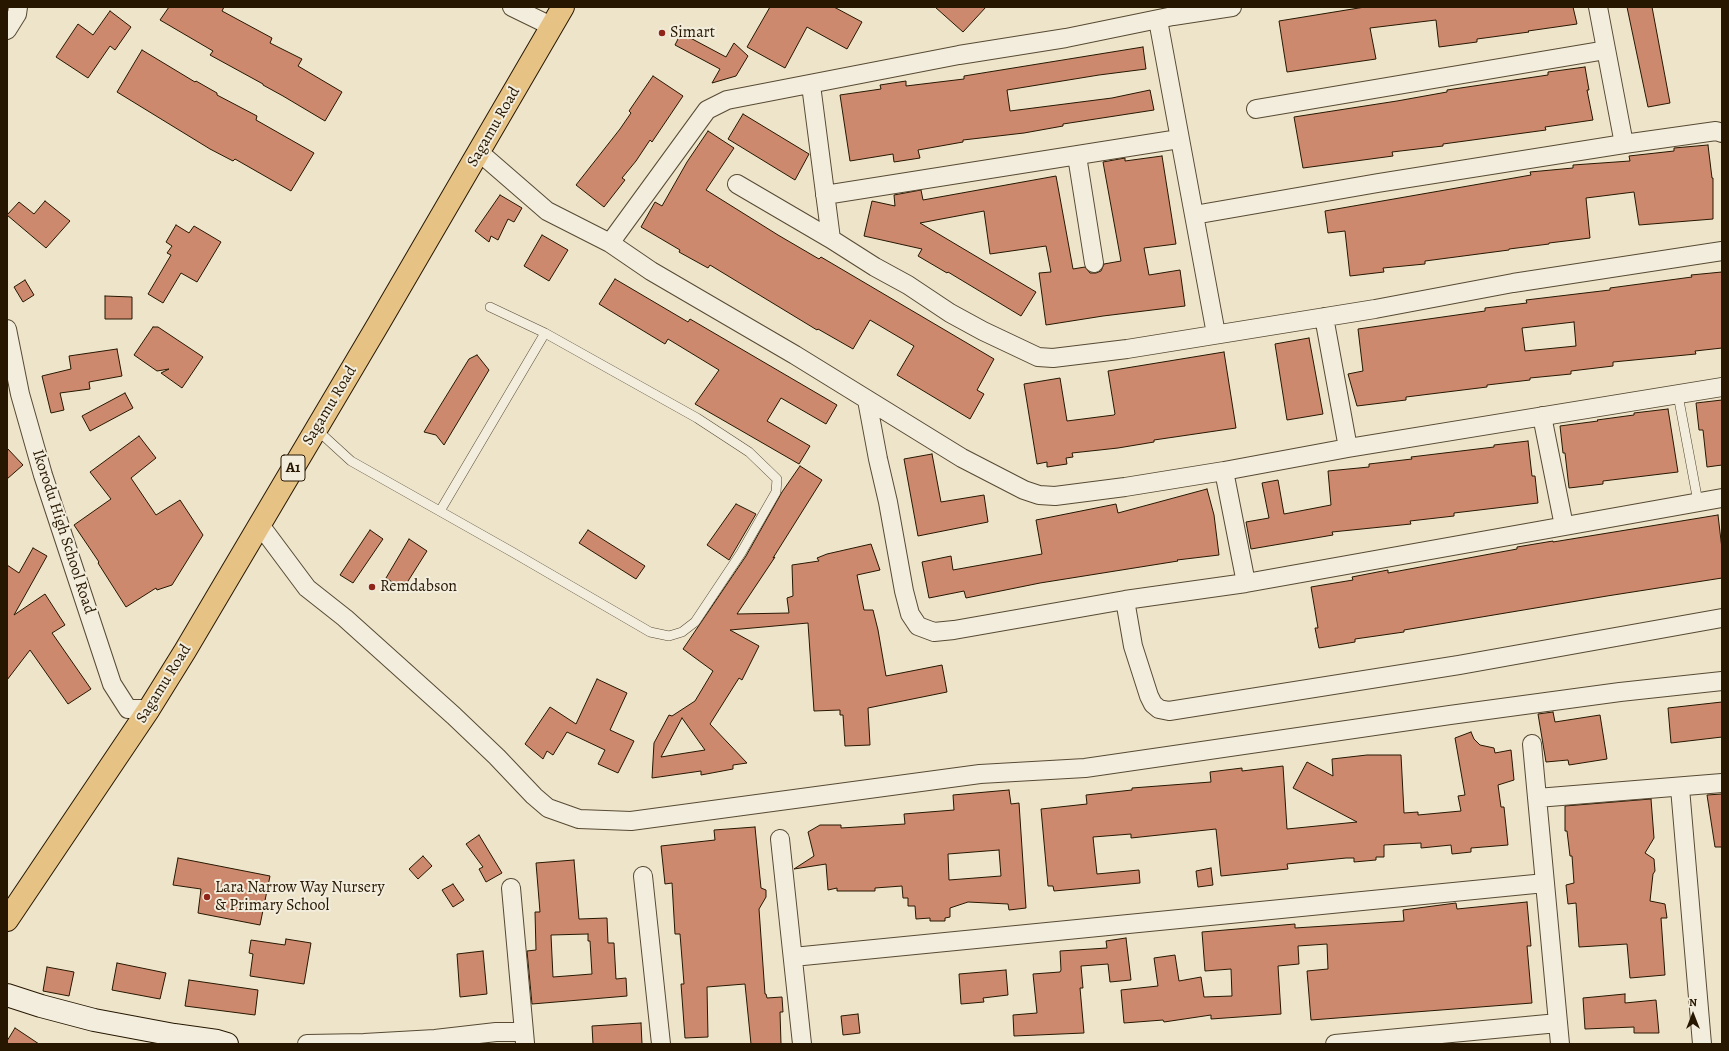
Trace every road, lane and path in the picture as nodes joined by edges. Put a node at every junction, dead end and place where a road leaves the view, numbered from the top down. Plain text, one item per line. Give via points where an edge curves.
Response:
1 (18, 7) edge
2 (512, 7) edge
3 (563, 7) edge
4 (1232, 7) edge
5 (1598, 7) edge
6 (1158, 20) junction
7 (551, 26) junction
8 (7, 30) edge
9 (1606, 50) junction
10 (811, 85) junction
11 (1256, 109) dead end
12 (1722, 133) edge
13 (1179, 139) junction
14 (1624, 144) junction
15 (479, 152) junction
16 (1077, 156) junction
17 (737, 184) dead end
18 (825, 195) junction
19 (1194, 215) junction
20 (831, 239) junction
21 (610, 243) junction
22 (1722, 251) edge
23 (1094, 263) dead end
24 (490, 307) dead end
25 (1324, 317) junction
26 (7, 329) edge
27 (545, 333) junction
28 (1216, 334) junction
29 (1722, 387) edge
30 (1678, 395) junction
31 (14, 397) edge
32 (867, 400) junction
33 (1542, 416) junction
34 (316, 429) junction
35 (1348, 448) junction
36 (1224, 471) junction
37 (1722, 498) edge
38 (1698, 502) junction
39 (440, 511) junction
40 (260, 526) junction
41 (1564, 526) junction
42 (1246, 583) junction
43 (1125, 600) junction
44 (1722, 618) edge
45 (1722, 681) edge
46 (149, 709) junction
47 (1532, 744) dead end
48 (1722, 783) edge
49 (1680, 788) junction
50 (1537, 798) junction
51 (780, 839) dead end
52 (643, 876) dead end
53 (1545, 883) junction
54 (511, 888) dead end
55 (7, 920) edge
56 (792, 957) junction
57 (7, 995) edge
58 (1558, 1023) junction
59 (525, 1038) edge
60 (174, 1040) edge
61 (227, 1044) edge
62 (307, 1044) edge
63 (317, 1044) edge
64 (661, 1044) edge
65 (802, 1044) edge
66 (1335, 1044) edge
67 (1560, 1044) edge
68 (1702, 1044) edge

1 - 8 street via 17,14
2 - 7 street
3 - 7 highway, Sagamu Road / A1
4 - 6 street
5 - 9 street
6 - 10 street via 959,55
6 - 13 street
7 - 15 highway, Sagamu Road / A1
9 - 11 street
9 - 14 street
10 - 18 street
10 - 21 street via 728,100 706,110
12 - 14 street via 1716,131
13 - 16 street
13 - 19 street
14 - 19 street
15 - 21 street via 547,211
15 - 34 highway, Sagamu Road / A1
16 - 18 street
16 - 23 street
17 - 20 street
18 - 20 street
19 - 28 street
20 - 28 street via 950,313 1038,357 1073,356
21 - 32 street
22 - 25 street
24 - 27 lane
25 - 28 street
25 - 35 street
26 - 31 street, Ikorodu High School Road
27 - 39 lane
27 - 39 lane via 697,418 749,452 777,479 776,492 741,553 695,622 682,632 669,636 650,632
29 - 30 street
30 - 33 street
30 - 38 lane
31 - 46 street, Ikorodu High School Road via 43,475 112,684 128,709
32 - 36 street via 962,458 1039,495 1083,493
32 - 43 street via 904,591 910,614 918,626 934,632 954,630
33 - 35 street
33 - 41 street
34 - 39 lane via 351,461
34 - 40 highway, Sagamu Road / A1
35 - 36 street
36 - 42 street
37 - 38 street
38 - 41 street
40 - 45 street via 306,588 345,618 448,711 548,808 579,819 631,821 980,774 1085,768 1450,714
40 - 46 highway, Sagamu Road / A1
41 - 42 street
42 - 43 street
43 - 44 street via 1133,646 1149,696 1159,709 1169,711 1459,665
46 - 55 highway, Sagamu Road / A1
47 - 50 street
48 - 49 street
49 - 50 street
49 - 68 street
50 - 53 street
51 - 56 street
52 - 64 street
53 - 56 street
53 - 58 street
54 - 59 street
56 - 65 street
57 - 60 street via 40,1006
58 - 66 street
58 - 67 street
59 - 63 street via 496,1032 435,1039
60 - 61 street via 217,1041
62 - 63 street

